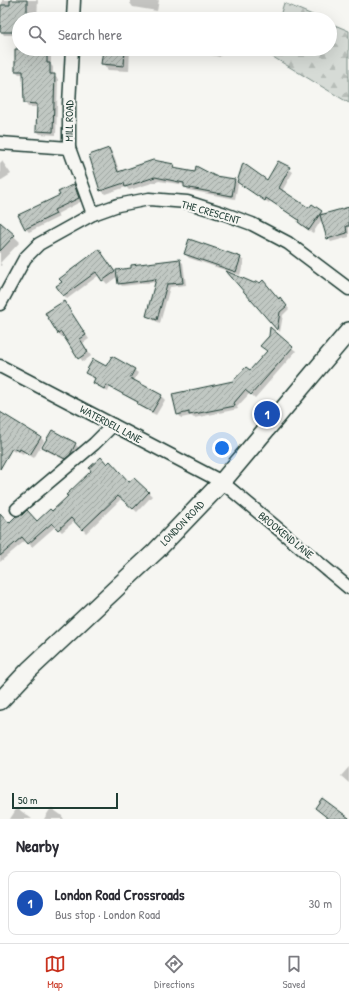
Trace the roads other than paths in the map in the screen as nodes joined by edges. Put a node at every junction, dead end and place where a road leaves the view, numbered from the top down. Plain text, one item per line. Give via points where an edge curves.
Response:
1 (74, 0) edge
2 (73, 12) edge
3 (72, 56) edge
4 (0, 143) edge
5 (69, 148) junction
6 (93, 214) junction
7 (349, 289) edge
8 (0, 304) edge
9 (349, 331) edge
10 (0, 366) edge
11 (113, 425) junction
12 (222, 482) junction
13 (18, 509) dead end
14 (349, 588) edge
15 (0, 700) edge

1 - 2 street
3 - 5 street, MILL ROAD
4 - 5 street
5 - 6 street, MILL ROAD
6 - 7 street, THE CRESCENT via 118,205 149,199 187,202 252,224 288,243
6 - 8 street, THE CRESCENT via 39,244 25,258
9 - 12 main road, LONDON ROAD
10 - 11 street, WATERDELL LANE
11 - 12 street, WATERDELL LANE
11 - 13 street
12 - 14 street, BROOKEND LANE
12 - 15 main road, LONDON ROAD via 156,551

